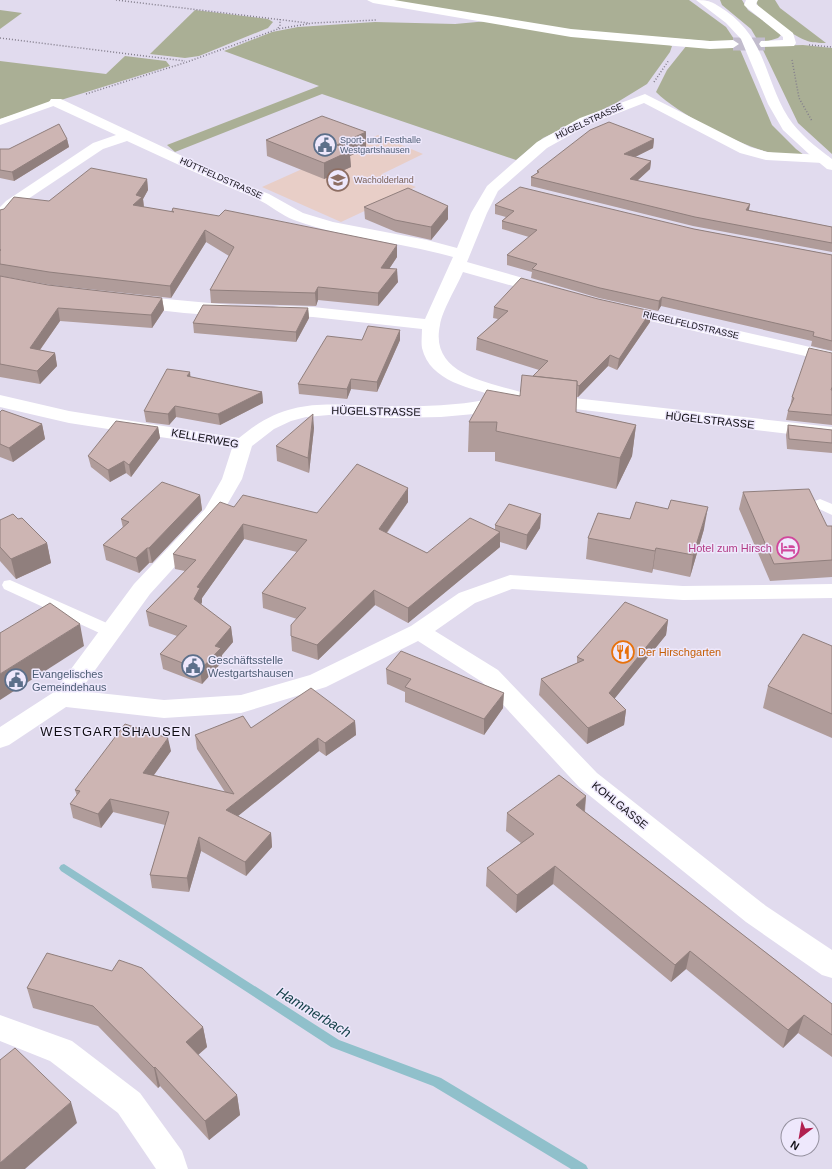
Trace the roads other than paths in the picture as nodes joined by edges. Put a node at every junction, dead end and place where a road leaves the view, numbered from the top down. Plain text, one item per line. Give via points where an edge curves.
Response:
1 (374, 0) edge
2 (702, 0) edge
3 (752, 0) edge
4 (733, 44) tunnel mouth
5 (765, 44) tunnel mouth
6 (56, 102) joint
7 (0, 122) edge
8 (128, 136) junction
9 (827, 162) edge
10 (497, 184) junction
11 (512, 187) dead end
12 (0, 217) edge
13 (460, 260) junction
14 (559, 294) edge
15 (121, 299) edge
16 (604, 305) edge
17 (431, 325) junction
18 (832, 356) edge
19 (517, 397) junction
20 (0, 401) edge
21 (832, 433) edge
22 (243, 444) junction
23 (10, 585) dead end
24 (832, 591) edge
25 (419, 631) junction
26 (112, 632) junction
27 (62, 698) junction
28 (0, 739) edge
29 (832, 966) edge
30 (0, 1028) edge
31 (172, 1169) edge

1 - 4 street via 571,33 684,43
2 - 9 street via 739,28 787,126
3 - 5 street via 750,5 789,36 790,43
6 - 7 lane
6 - 8 street, HÜTTFELDSTRASSE
8 - 12 street via 98,146 11,204
8 - 13 street, HÜTTFELDSTRASSE via 264,197 298,216 330,226 427,245
9 - 10 street, HÜGELSTRASSE via 766,156 745,150 645,98 584,121 559,134 542,145
10 - 11 street
10 - 13 street, HÜGELSTRASSE via 478,213
13 - 14 street via 507,280
13 - 17 street, HÜGELSTRASSE
15 - 17 street via 207,310 313,312
16 - 18 street, RIEGELFELDSTRASSE
17 - 19 street, HÜGELSTRASSE via 431,348 441,367 460,379
19 - 21 street, HÜGELSTRASSE
19 - 22 street, HÜGELSTRASSE via 486,406 441,412 315,410 285,416 264,426
20 - 22 street, KELLERWEG via 69,417
22 - 26 street, KELLERWEG via 232,479 213,512 142,589
23 - 26 lane
24 - 25 street via 683,593 510,582 467,598
25 - 27 street via 318,681 241,704 164,709
25 - 29 street, KOHLGASSE via 490,676 588,780 756,914
26 - 27 street, KELLERWEG
27 - 28 street, KELLERWEG
30 - 31 street via 61,1051 129,1103 171,1162

